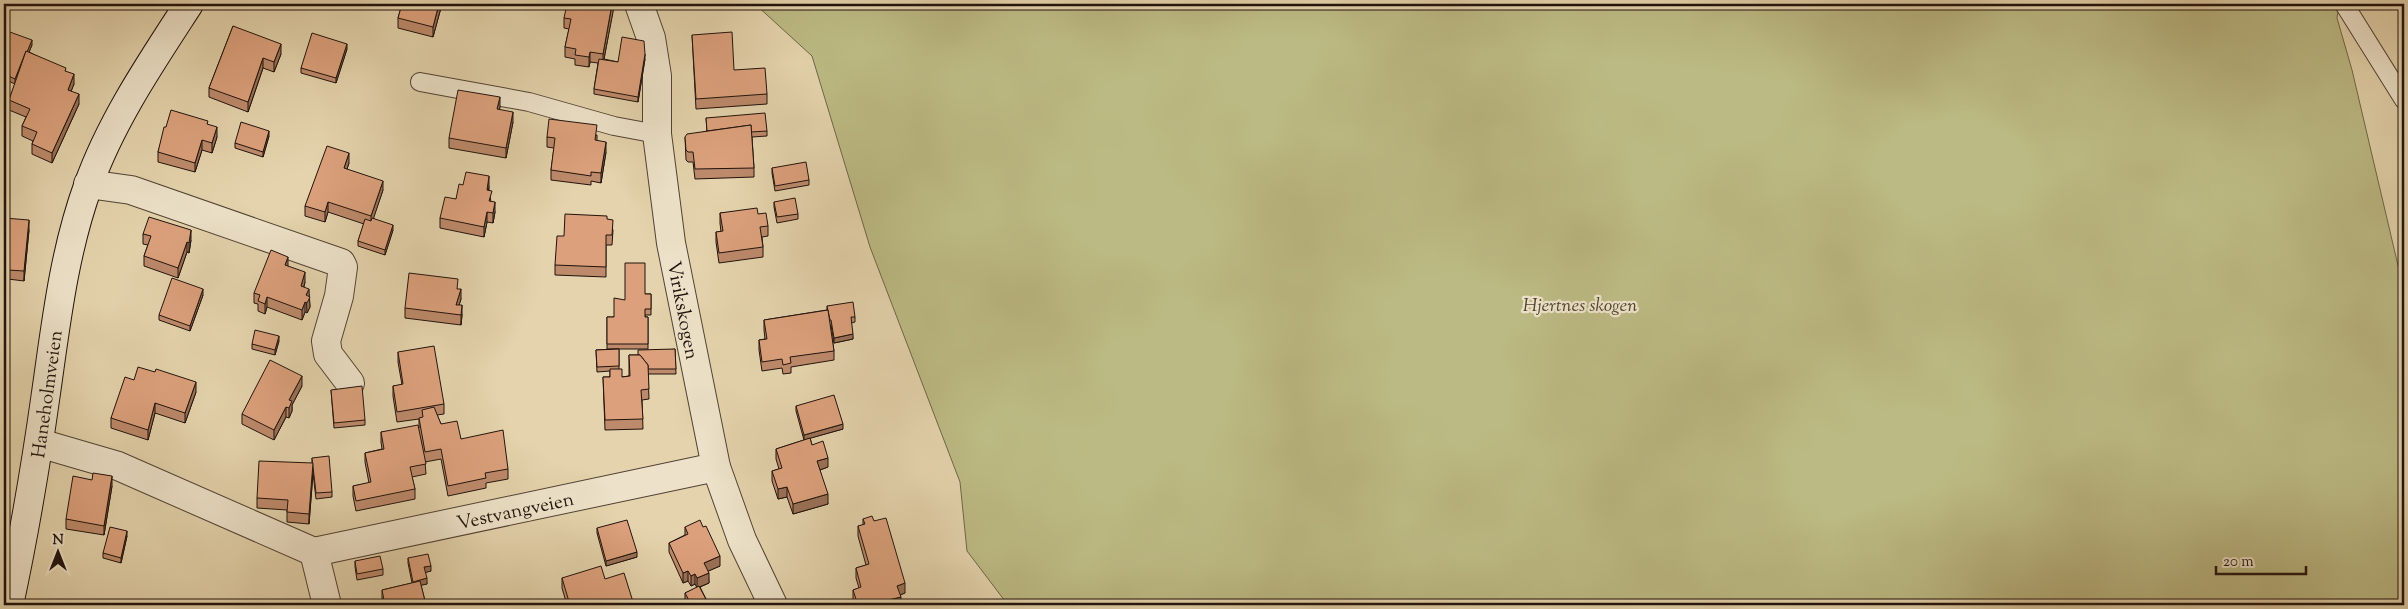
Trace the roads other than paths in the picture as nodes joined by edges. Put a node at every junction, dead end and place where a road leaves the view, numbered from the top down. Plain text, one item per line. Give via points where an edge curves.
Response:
1 (189, 4) edge
2 (639, 4) edge
3 (2344, 4) edge
4 (420, 82) dead end
5 (2404, 100) edge
6 (657, 134) junction
7 (88, 184) junction
8 (350, 382) dead end
9 (39, 443) junction
10 (716, 467) junction
11 (314, 552) junction
12 (9, 605) edge
13 (327, 605) edge
14 (773, 605) edge

1 - 7 street, Haneholmveien via 121,116
2 - 6 street, Virikskogen via 651,38 657,76
3 - 5 lane
4 - 6 lane via 529,102 614,126
6 - 10 street, Virikskogen via 671,243
7 - 8 street via 131,190 341,263 338,296 326,341 328,354
7 - 9 street, Haneholmveien via 61,289
9 - 11 street via 118,466
9 - 12 street, Haneholmveien
10 - 11 street, Vestvangveien
10 - 14 street, Virikskogen via 742,540
11 - 13 street

